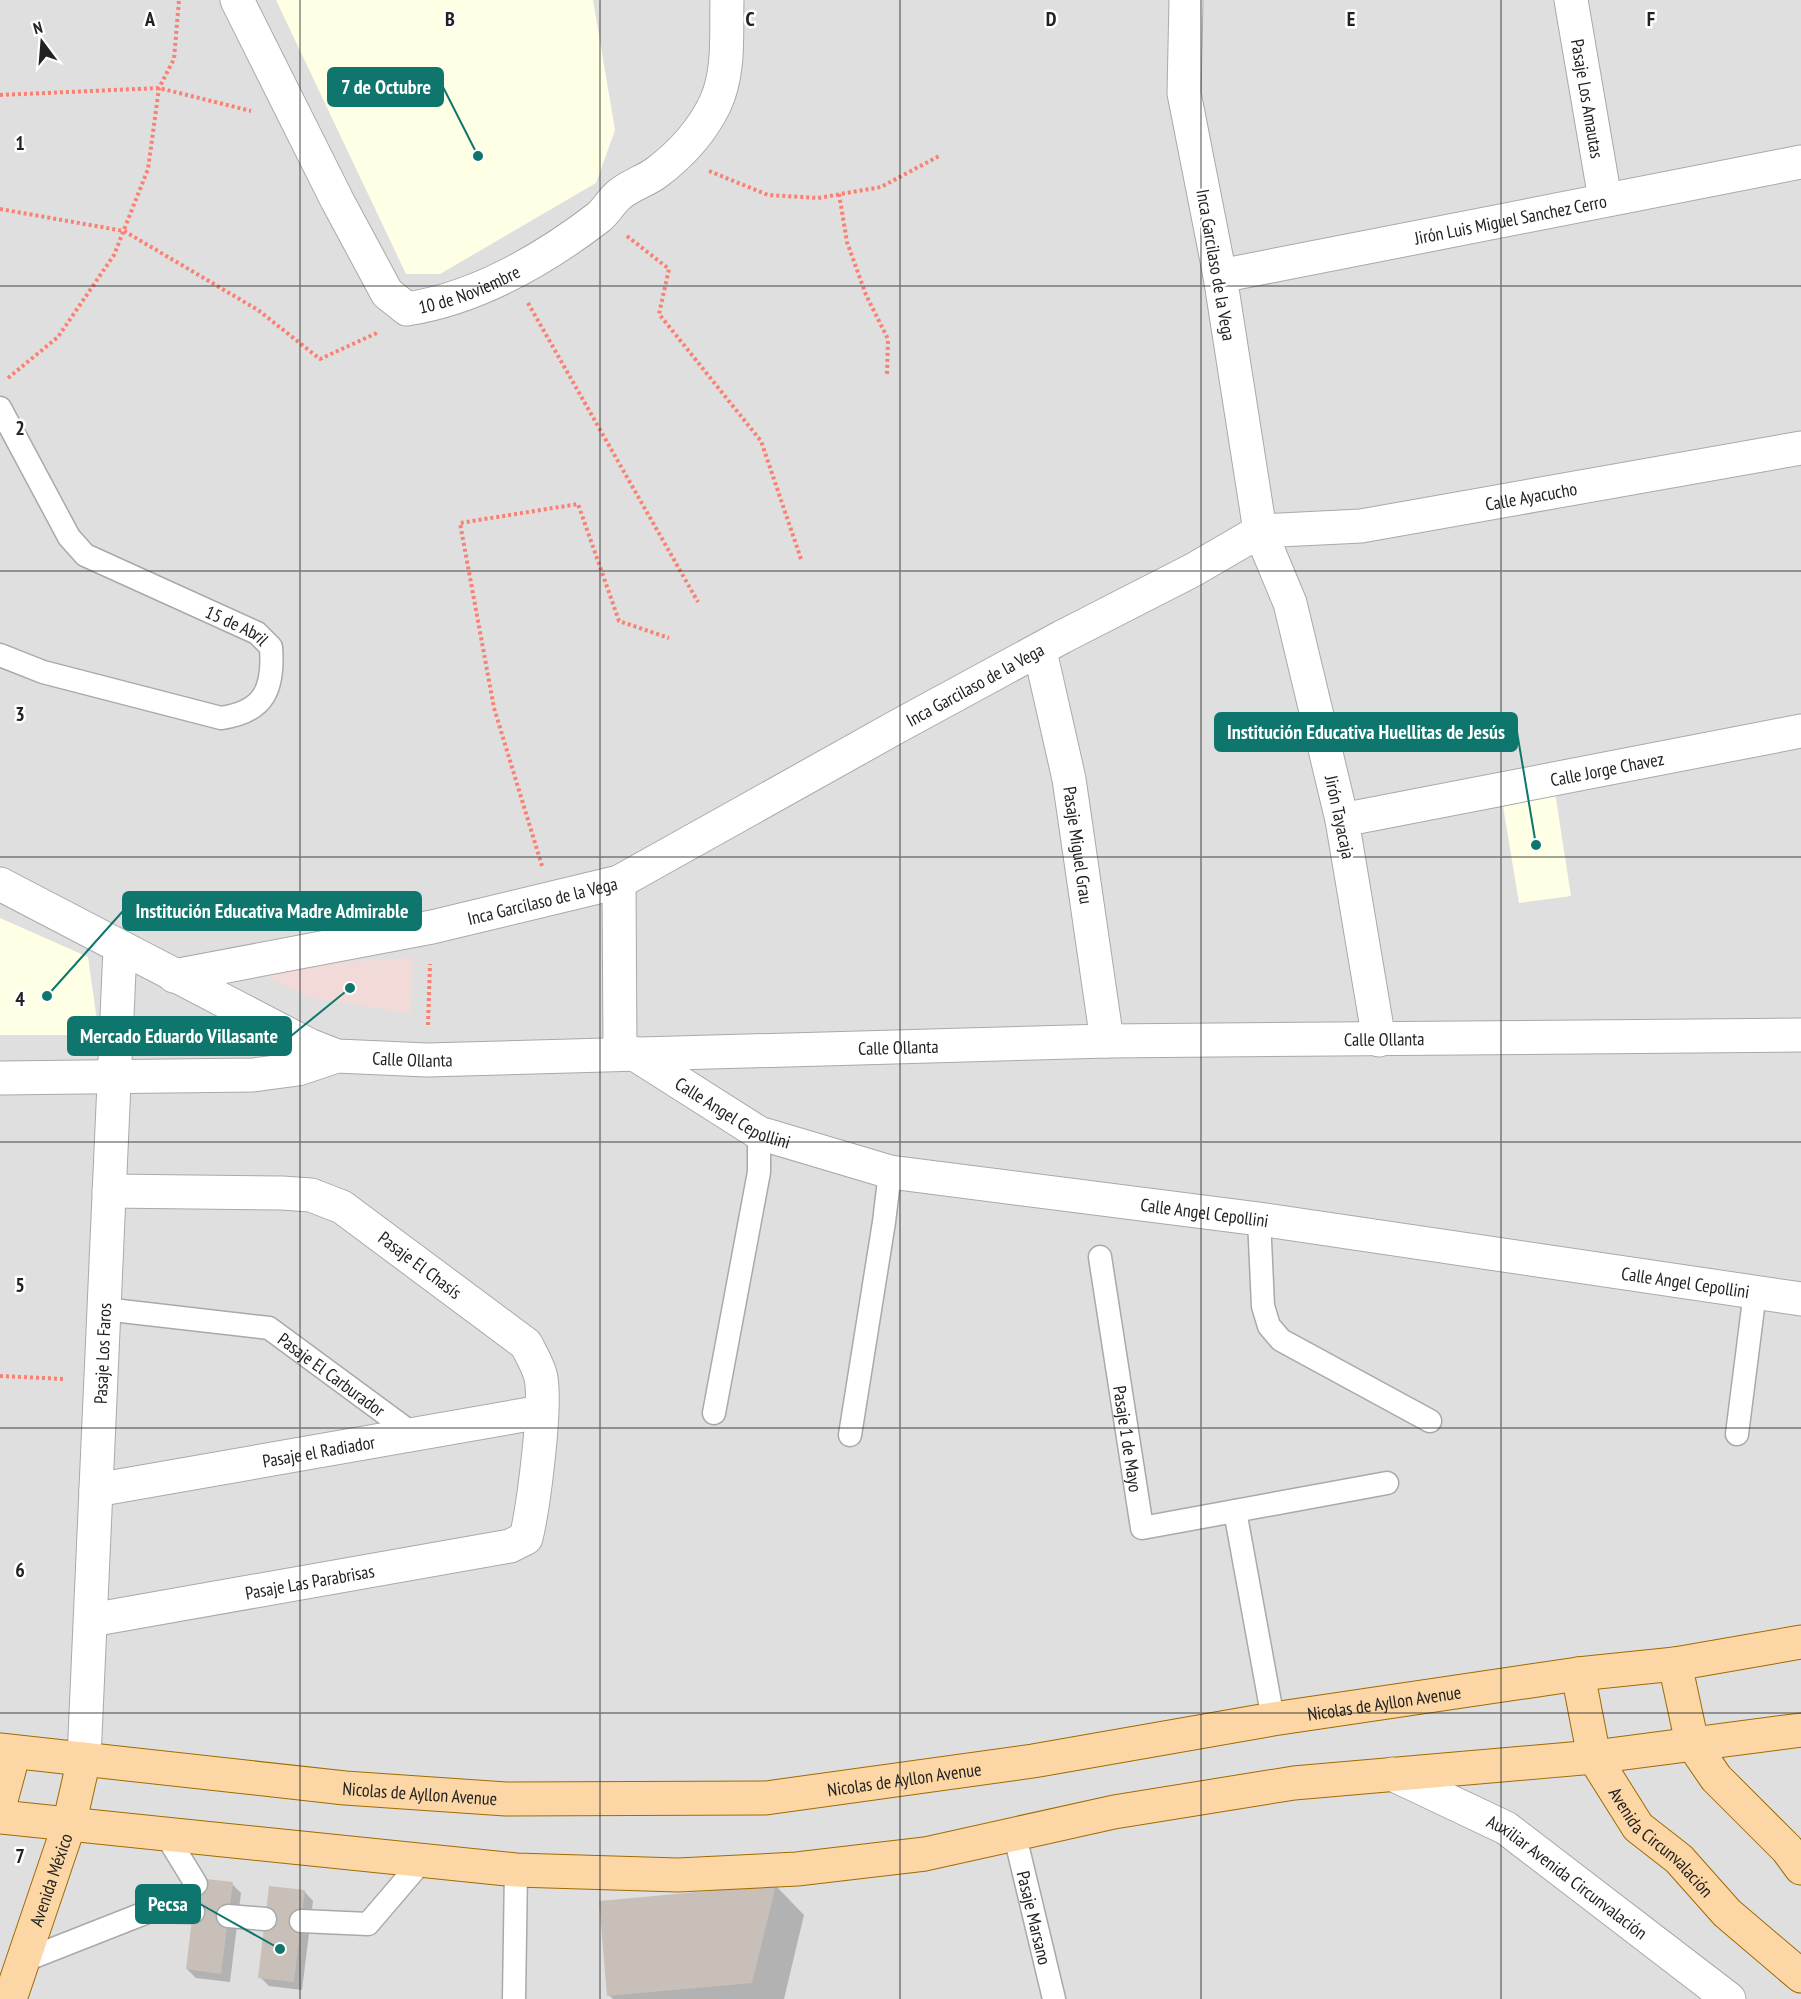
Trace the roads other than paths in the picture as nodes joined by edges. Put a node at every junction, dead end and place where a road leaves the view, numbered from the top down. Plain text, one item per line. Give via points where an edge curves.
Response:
1 (237, 0) edge
2 (726, 0) edge
3 (1186, 0) edge
4 (1571, 0) edge
5 (1801, 162) edge
6 (1605, 199) junction
7 (1220, 276) junction
8 (0, 408) edge
9 (1801, 448) edge
10 (1260, 531) junction
11 (1040, 651) junction
12 (0, 655) edge
13 (1801, 731) edge
14 (1342, 820) junction
15 (619, 882) junction
16 (0, 884) edge
17 (120, 948) junction
18 (174, 976) junction
19 (1801, 1035) edge
20 (1379, 1040) junction
21 (1107, 1041) junction
22 (626, 1054) junction
23 (337, 1056) junction
24 (115, 1077) junction
25 (0, 1078) edge
26 (759, 1133) junction
27 (890, 1172) junction
28 (110, 1191) junction
29 (1258, 1219) junction
30 (1100, 1257) dead end
31 (1755, 1292) junction
32 (1801, 1299) edge
33 (104, 1309) junction
34 (541, 1412) junction
35 (714, 1413) dead end
36 (1430, 1421) dead end
37 (413, 1434) junction
38 (1737, 1434) dead end
39 (850, 1435) dead end
40 (1387, 1483) dead end
41 (96, 1490) junction
42 (1235, 1512) junction
43 (526, 1538) joint
44 (91, 1620) junction
45 (1801, 1642) edge
46 (1676, 1664) junction
47 (1578, 1674) junction
48 (1273, 1719) junction
49 (1801, 1730) edge
50 (1692, 1743) junction
51 (7, 1751) edge
52 (1594, 1757) junction
53 (84, 1759) junction
54 (1392, 1774) junction
55 (0, 1804) edge
56 (0, 1817) edge
57 (69, 1825) junction
58 (166, 1835) junction
59 (1015, 1836) junction
60 (422, 1862) junction
61 (1801, 1868) edge
62 (516, 1870) junction
63 (196, 1884) dead end
64 (193, 1912) dead end
65 (228, 1916) dead end
66 (265, 1919) dead end
67 (301, 1921) dead end
68 (23, 1961) junction
69 (1801, 1976) edge
70 (1722, 1997) edge
71 (10, 1999) edge
72 (514, 1999) edge
73 (1054, 1999) edge

1 - 2 street, 10 de Noviembre via 387,293 407,309 438,304 512,273 601,215 620,194 682,151 704,124 724,75
3 - 7 street, Inca Garcilaso de la Vega via 1184,93
4 - 6 street, Pasaje Los Amautas
5 - 6 street, Jirón Luis Miguel Sanchez Cerro
6 - 7 street, Jirón Luis Miguel Sanchez Cerro
7 - 10 street, Inca Garcilaso de la Vega
8 - 12 lane, 15 de Abril via 69,537 86,555 257,633 271,647 272,666 269,688 255,707 241,715 220,718 43,672
9 - 10 street, Calle Ayacucho via 1361,526
10 - 11 street, Inca Garcilaso de la Vega
10 - 14 street, Jirón Tayacaja via 1290,603
11 - 15 street, Inca Garcilaso de la Vega
11 - 21 street, Pasaje Miguel Grau via 1069,779
13 - 14 street, Calle Jorge Chavez
14 - 20 street, Jirón Tayacaja
15 - 18 street, Inca Garcilaso de la Vega via 432,927
15 - 22 street
16 - 17 street
17 - 18 street
17 - 24 street, Pasaje Los Faros
18 - 23 street via 309,1046
19 - 20 street, Calle Ollanta
20 - 21 street, Calle Ollanta
21 - 22 street, Calle Ollanta
22 - 23 street, Calle Ollanta via 427,1059
22 - 26 street, Calle Angel Cepollini
23 - 24 street, Calle Ollanta via 298,1069 253,1075
24 - 25 street, Calle Ollanta
24 - 28 street, Pasaje Los Faros
26 - 27 street, Calle Angel Cepollini
26 - 35 lane via 759,1172
27 - 29 street, Calle Angel Cepollini
27 - 39 lane
28 - 33 street, Pasaje Los Faros
28 - 34 street, Pasaje El Chasís via 282,1193 311,1195 342,1206 526,1344 541,1375
29 - 31 street, Calle Angel Cepollini
29 - 36 lane via 1263,1306 1269,1326 1281,1341
30 - 42 lane, Pasaje 1 de Mayo via 1142,1528
31 - 32 street, Calle Angel Cepollini
31 - 38 lane
33 - 37 lane, Pasaje El Carburador via 269,1328
33 - 41 street, Pasaje Los Faros
34 - 37 street, Pasaje el Radiador
34 - 43 street, Pasaje El Chasís via 532,1515
37 - 41 street, Pasaje el Radiador
40 - 42 lane, Pasaje 1 de Mayo
41 - 44 street, Pasaje Los Faros
42 - 48 lane
43 - 44 street, Pasaje Las Parabrisas via 510,1546
44 - 53 street, Pasaje Los Faros
45 - 46 main road, Nicolas de Ayllon Avenue
46 - 47 main road, Nicolas de Ayllon Avenue
46 - 50 main road
47 - 48 main road, Nicolas de Ayllon Avenue
47 - 52 main road, Avenida Circunvalación
48 - 53 main road, Nicolas de Ayllon Avenue via 1033,1761 766,1798 506,1799 345,1788
49 - 50 main road
50 - 52 main road
50 - 61 main road via 1716,1778
51 - 53 main road, Nicolas de Ayllon Avenue
51 - 55 main road
52 - 54 main road
52 - 69 main road, Avenida Circunvalación via 1638,1827 1679,1859 1727,1913
53 - 57 main road, Avenida México
54 - 59 main road via 1204,1796
54 - 70 street, Auxiliar Avenida Circunvalación via 1506,1828
56 - 57 main road
57 - 58 main road
57 - 68 main road, Avenida México
58 - 60 main road
58 - 63 lane
59 - 62 main road via 926,1854 797,1869 678,1875
59 - 73 lane, Pasaje Marsano
60 - 62 main road
60 - 67 lane via 368,1924
62 - 72 lane
64 - 68 lane via 150,1911
65 - 66 lane
68 - 71 main road, Avenida México

